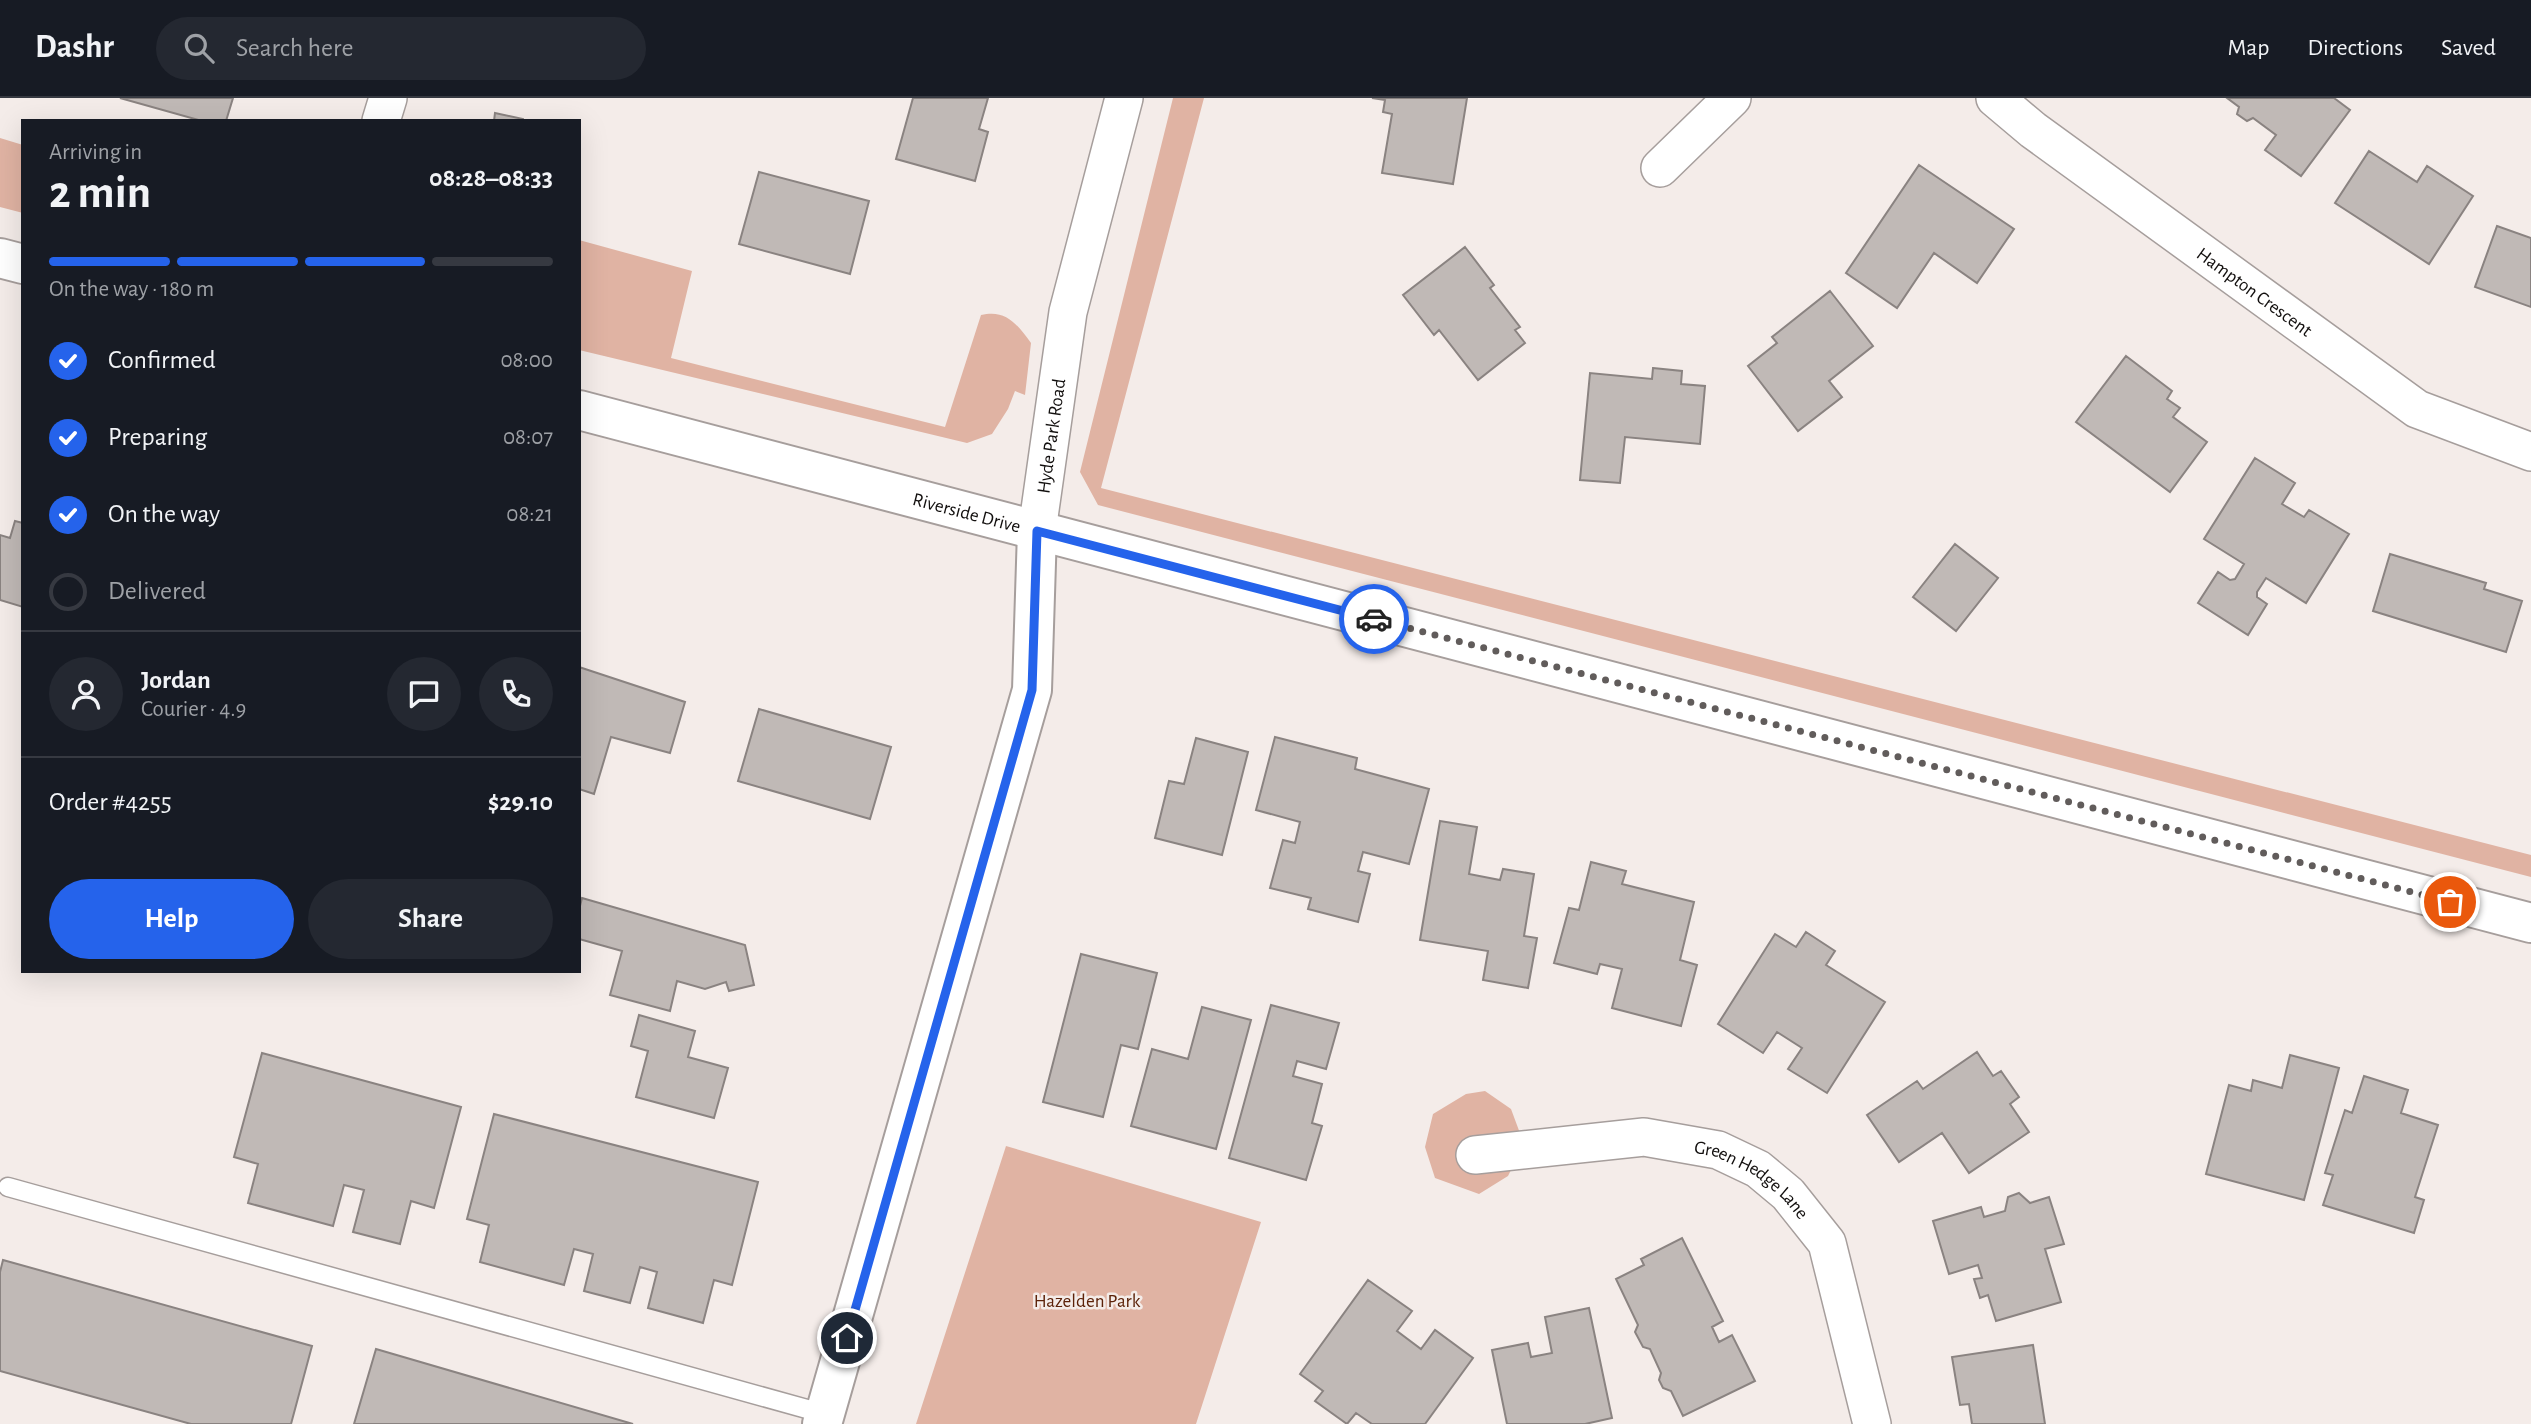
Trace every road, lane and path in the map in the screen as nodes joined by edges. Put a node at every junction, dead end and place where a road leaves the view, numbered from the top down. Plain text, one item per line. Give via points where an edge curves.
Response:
1 (388, 98) edge
2 (1124, 98) edge
3 (1731, 98) edge
4 (1995, 98) edge
5 (383, 119) edge
6 (1660, 168) dead end
7 (0, 258) edge
8 (21, 263) edge
9 (581, 411) edge
10 (2531, 452) edge
11 (1037, 531) junction
12 (2531, 923) edge
13 (1475, 1155) dead end
14 (8, 1187) dead end
15 (824, 1419) edge
16 (1872, 1424) edge

1 - 5 street
2 - 11 street, Hyde Park Road via 1068,312
3 - 6 street
4 - 10 street, Hampton Crescent via 2417,409
7 - 8 main road
9 - 11 main road, Riverside Drive
11 - 12 main road, Riverside Drive
11 - 15 main road, Hyde Park Road via 1032,690
13 - 16 street, Green Hedge Lane via 1644,1137 1718,1150 1758,1170 1787,1194 1827,1243
14 - 15 lane

